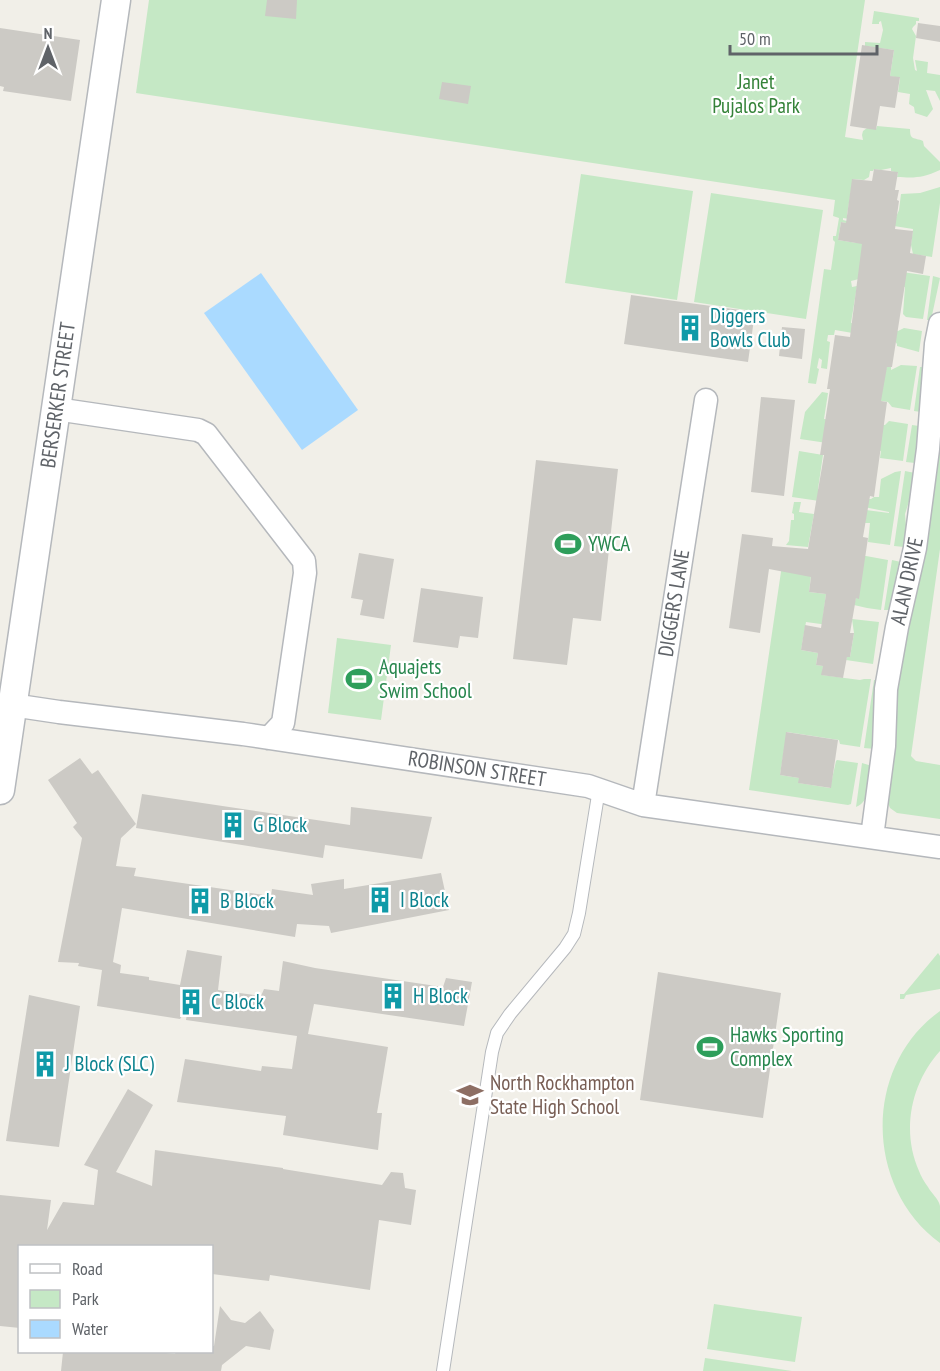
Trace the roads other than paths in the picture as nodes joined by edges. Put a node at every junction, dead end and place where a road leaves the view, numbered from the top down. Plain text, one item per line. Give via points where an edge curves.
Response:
1 (116, 0) edge
2 (940, 324) edge
3 (706, 400) dead end
4 (56, 409) junction
5 (12, 705) junction
6 (269, 738) junction
7 (1, 771) edge
8 (599, 789) junction
9 (643, 805) junction
10 (872, 837) junction
11 (940, 847) edge
12 (442, 1371) edge

1 - 4 street, BERSERKER STREET
2 - 10 street, ALAN DRIVE via 915,548 886,689 884,746
3 - 9 street, DIGGERS LANE
4 - 5 street, BERSERKER STREET
4 - 6 street via 206,434 304,561 283,723
5 - 6 street, ROBINSON STREET
5 - 7 street, BERSERKER STREET
6 - 8 street, ROBINSON STREET
8 - 9 street, ROBINSON STREET
8 - 12 lane via 574,934 497,1033
9 - 10 street, ROBINSON STREET
10 - 11 street, ROBINSON STREET

